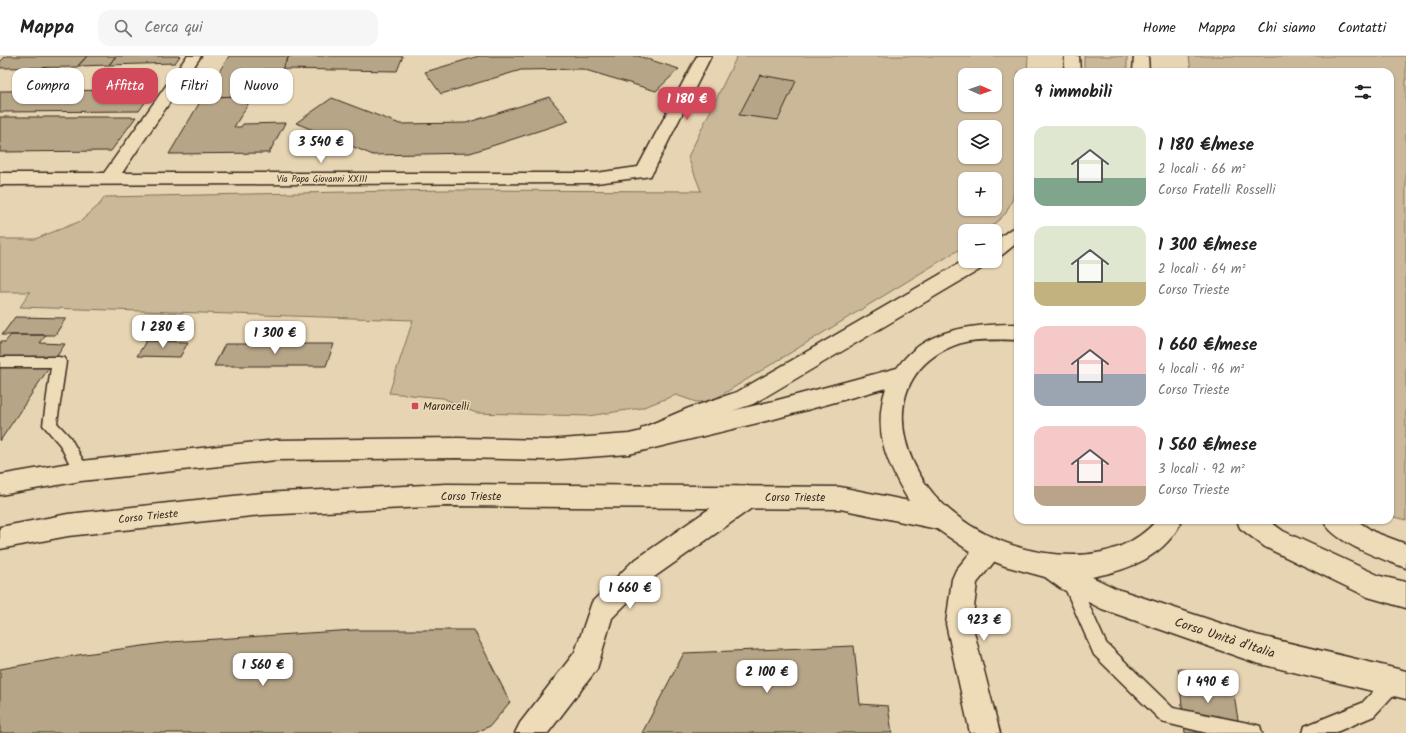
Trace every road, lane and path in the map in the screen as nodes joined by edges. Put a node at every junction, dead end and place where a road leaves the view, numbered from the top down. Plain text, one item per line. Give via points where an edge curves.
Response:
1 (194, 56) edge
2 (704, 56) edge
3 (1072, 56) edge
4 (1141, 56) edge
5 (1072, 68) edge
6 (1141, 68) edge
7 (109, 178) junction
8 (0, 179) edge
9 (1014, 236) edge
10 (1002, 245) edge
11 (967, 268) edge
12 (1014, 332) edge
13 (0, 362) edge
14 (903, 375) junction
15 (629, 444) junction
16 (81, 470) junction
17 (0, 485) edge
18 (747, 497) junction
19 (942, 519) junction
20 (1167, 524) edge
21 (1254, 524) edge
22 (1341, 524) edge
23 (0, 538) edge
24 (989, 548) junction
25 (1406, 556) edge
26 (1061, 573) junction
27 (1406, 595) edge
28 (1400, 683) edge
29 (530, 733) edge
30 (984, 733) edge
31 (1253, 733) edge
32 (1312, 733) edge

1 - 7 main road
2 - 7 main road, Via Papa Giovanni XXIII via 644,172 596,178
3 - 5 main road
4 - 6 main road
7 - 8 main road, Via Papa Giovanni XXIII
9 - 10 main road
11 - 15 main road via 745,398 697,414
12 - 14 main road via 984,331 955,337 930,349 914,361
13 - 16 lane via 59,362 50,425 65,441
14 - 15 main road via 774,410
14 - 19 main road via 893,396 890,420 893,443 902,467 918,494
15 - 16 main road via 547,450 276,450
16 - 17 main road
18 - 19 main road, Corso Trieste via 840,498
18 - 23 main road, Corso Trieste via 446,495 262,504 68,525
18 - 29 main road via 642,571 602,611 587,659
19 - 24 main road
20 - 26 main road via 1153,541 1124,558
21 - 27 main road via 1274,539 1364,582
22 - 25 main road via 1365,540
24 - 26 main road
24 - 30 main road via 965,579 959,624
26 - 28 main road, Corso Unità d'Italia via 1111,600 1256,649
26 - 31 lane via 1100,649 1168,716
28 - 32 lane via 1368,710

